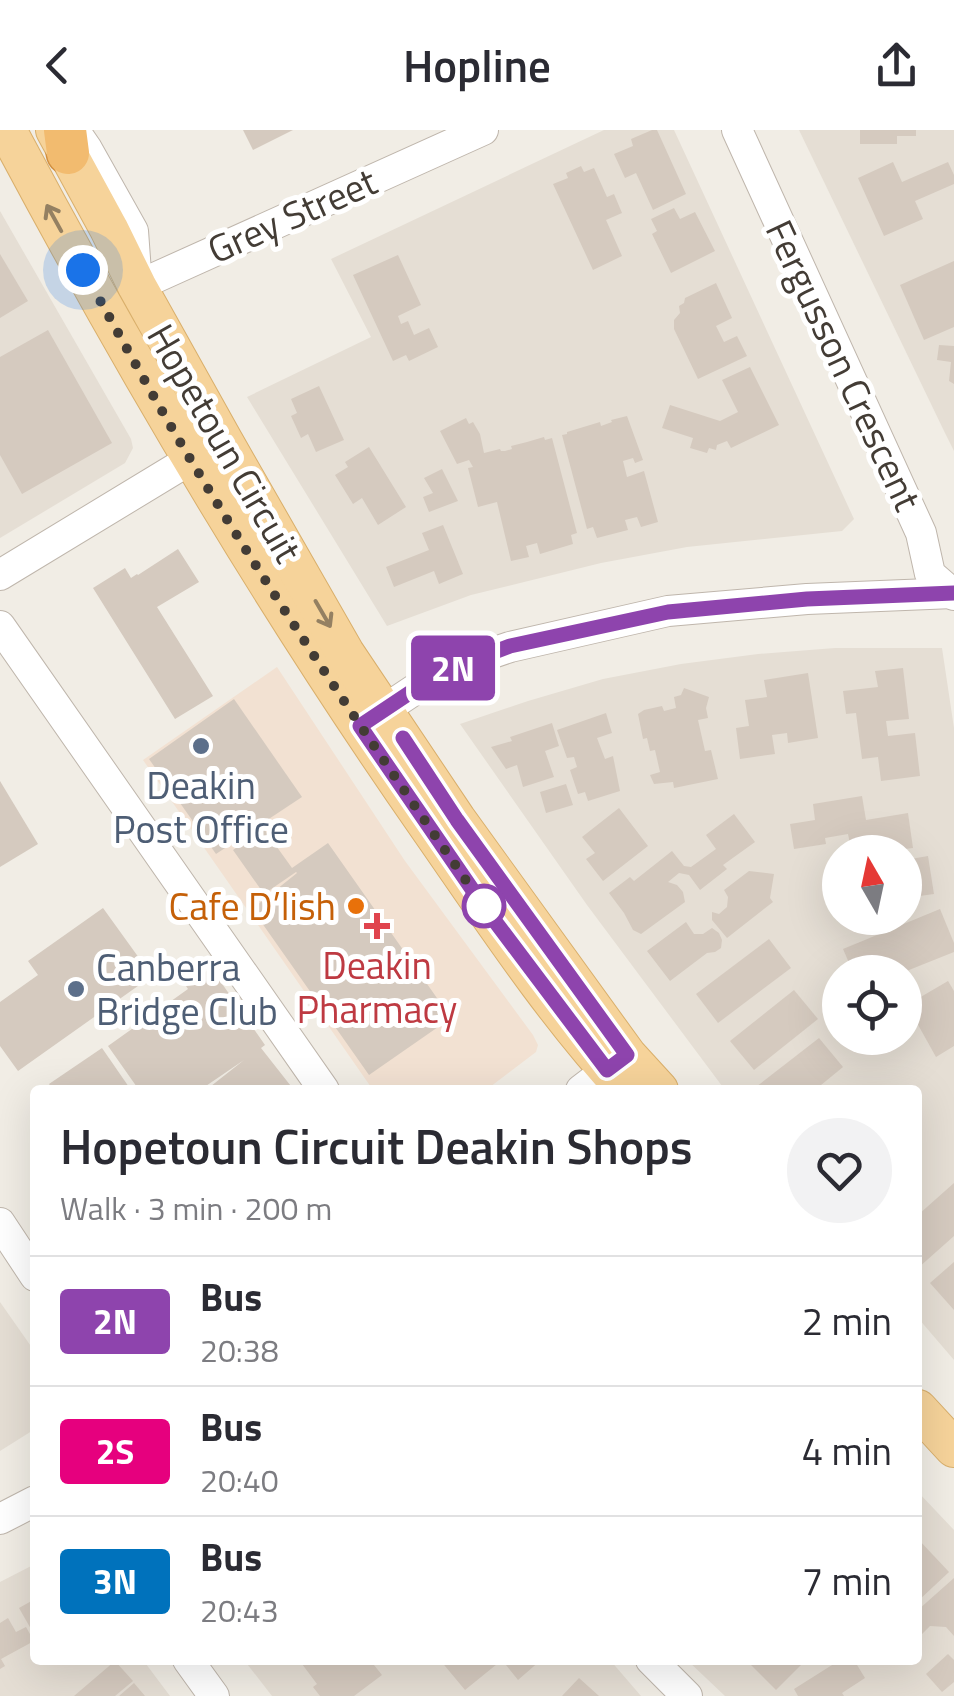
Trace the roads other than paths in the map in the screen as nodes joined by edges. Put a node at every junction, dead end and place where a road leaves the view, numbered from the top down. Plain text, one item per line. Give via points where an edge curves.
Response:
1 (6, 130) edge
2 (484, 130) edge
3 (737, 130) edge
4 (65, 136) edge
5 (137, 286) junction
6 (102, 303) junction
7 (206, 450) junction
8 (0, 575) edge
9 (954, 594) edge
10 (0, 626) edge
11 (372, 718) junction
12 (610, 1076) edge
13 (321, 1085) edge
14 (642, 1085) edge
15 (0, 1224) edge
16 (30, 1269) edge
17 (922, 1414) edge
18 (954, 1448) edge
19 (30, 1505) edge
20 (0, 1520) edge
21 (192, 1665) edge
22 (655, 1665) edge
23 (214, 1696) edge
24 (687, 1696) edge

6 -> 1 main road, Hopetoun Circuit
2 - 5 street, Grey Street
3 - 9 street, Fergusson Crescent via 921,533 930,574
4 - 5 main road, Hopetoun Circuit
5 - 6 main road, Grey Street
5 - 7 main road, Hopetoun Circuit
6 - 7 main road, Hopetoun Circuit
7 - 8 street
7 - 11 main road, Hopetoun Circuit via 312,653
9 - 11 street via 668,612 510,646 448,671
10 - 13 street
11 - 12 main road, Hopetoun Circuit via 485,908
12 - 14 main road, Hopetoun Circuit
15 - 16 street
17 - 18 main road
19 - 20 street
21 - 23 street
22 - 24 street

